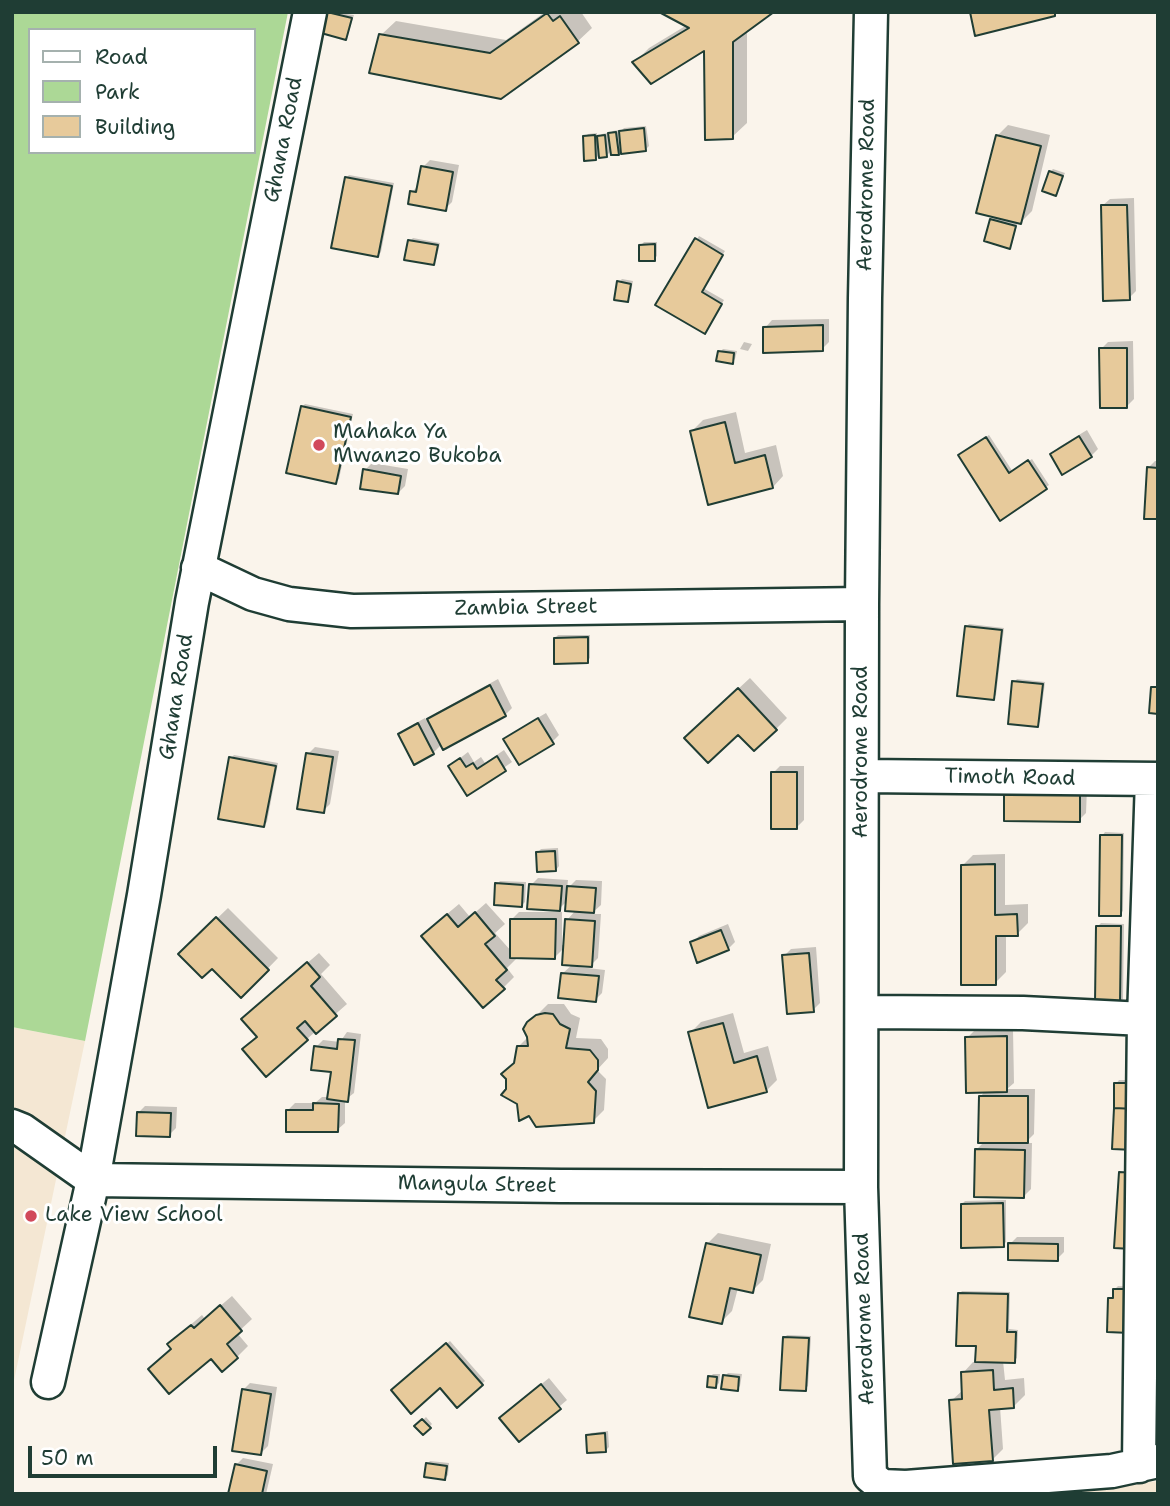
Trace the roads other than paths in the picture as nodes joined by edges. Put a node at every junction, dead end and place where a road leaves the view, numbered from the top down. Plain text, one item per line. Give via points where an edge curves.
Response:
1 (310, 12) edge
2 (872, 12) edge
3 (198, 568) junction
4 (862, 604) junction
5 (863, 776) junction
6 (1155, 779) edge
7 (862, 1012) junction
8 (1144, 1020) junction
9 (12, 1126) edge
10 (93, 1180) junction
11 (861, 1187) junction
12 (48, 1381) dead end
13 (1130, 1473) edge
14 (882, 1490) edge

1 - 3 street, Ghana Road
2 - 4 street, Aerodrome Road
3 - 4 street, Zambia Street via 265,598 352,611
3 - 10 street, Ghana Road
4 - 5 street, Aerodrome Road
5 - 6 street, Timoth Road
5 - 7 street, Aerodrome Road
6 - 8 street
7 - 8 street via 1023,1013
7 - 11 street, Aerodrome Road
8 - 13 street
9 - 10 street
10 - 11 street, Mangula Street
10 - 12 street, Ghana Road
11 - 14 street, Aerodrome Road via 870,1476
13 - 14 street

